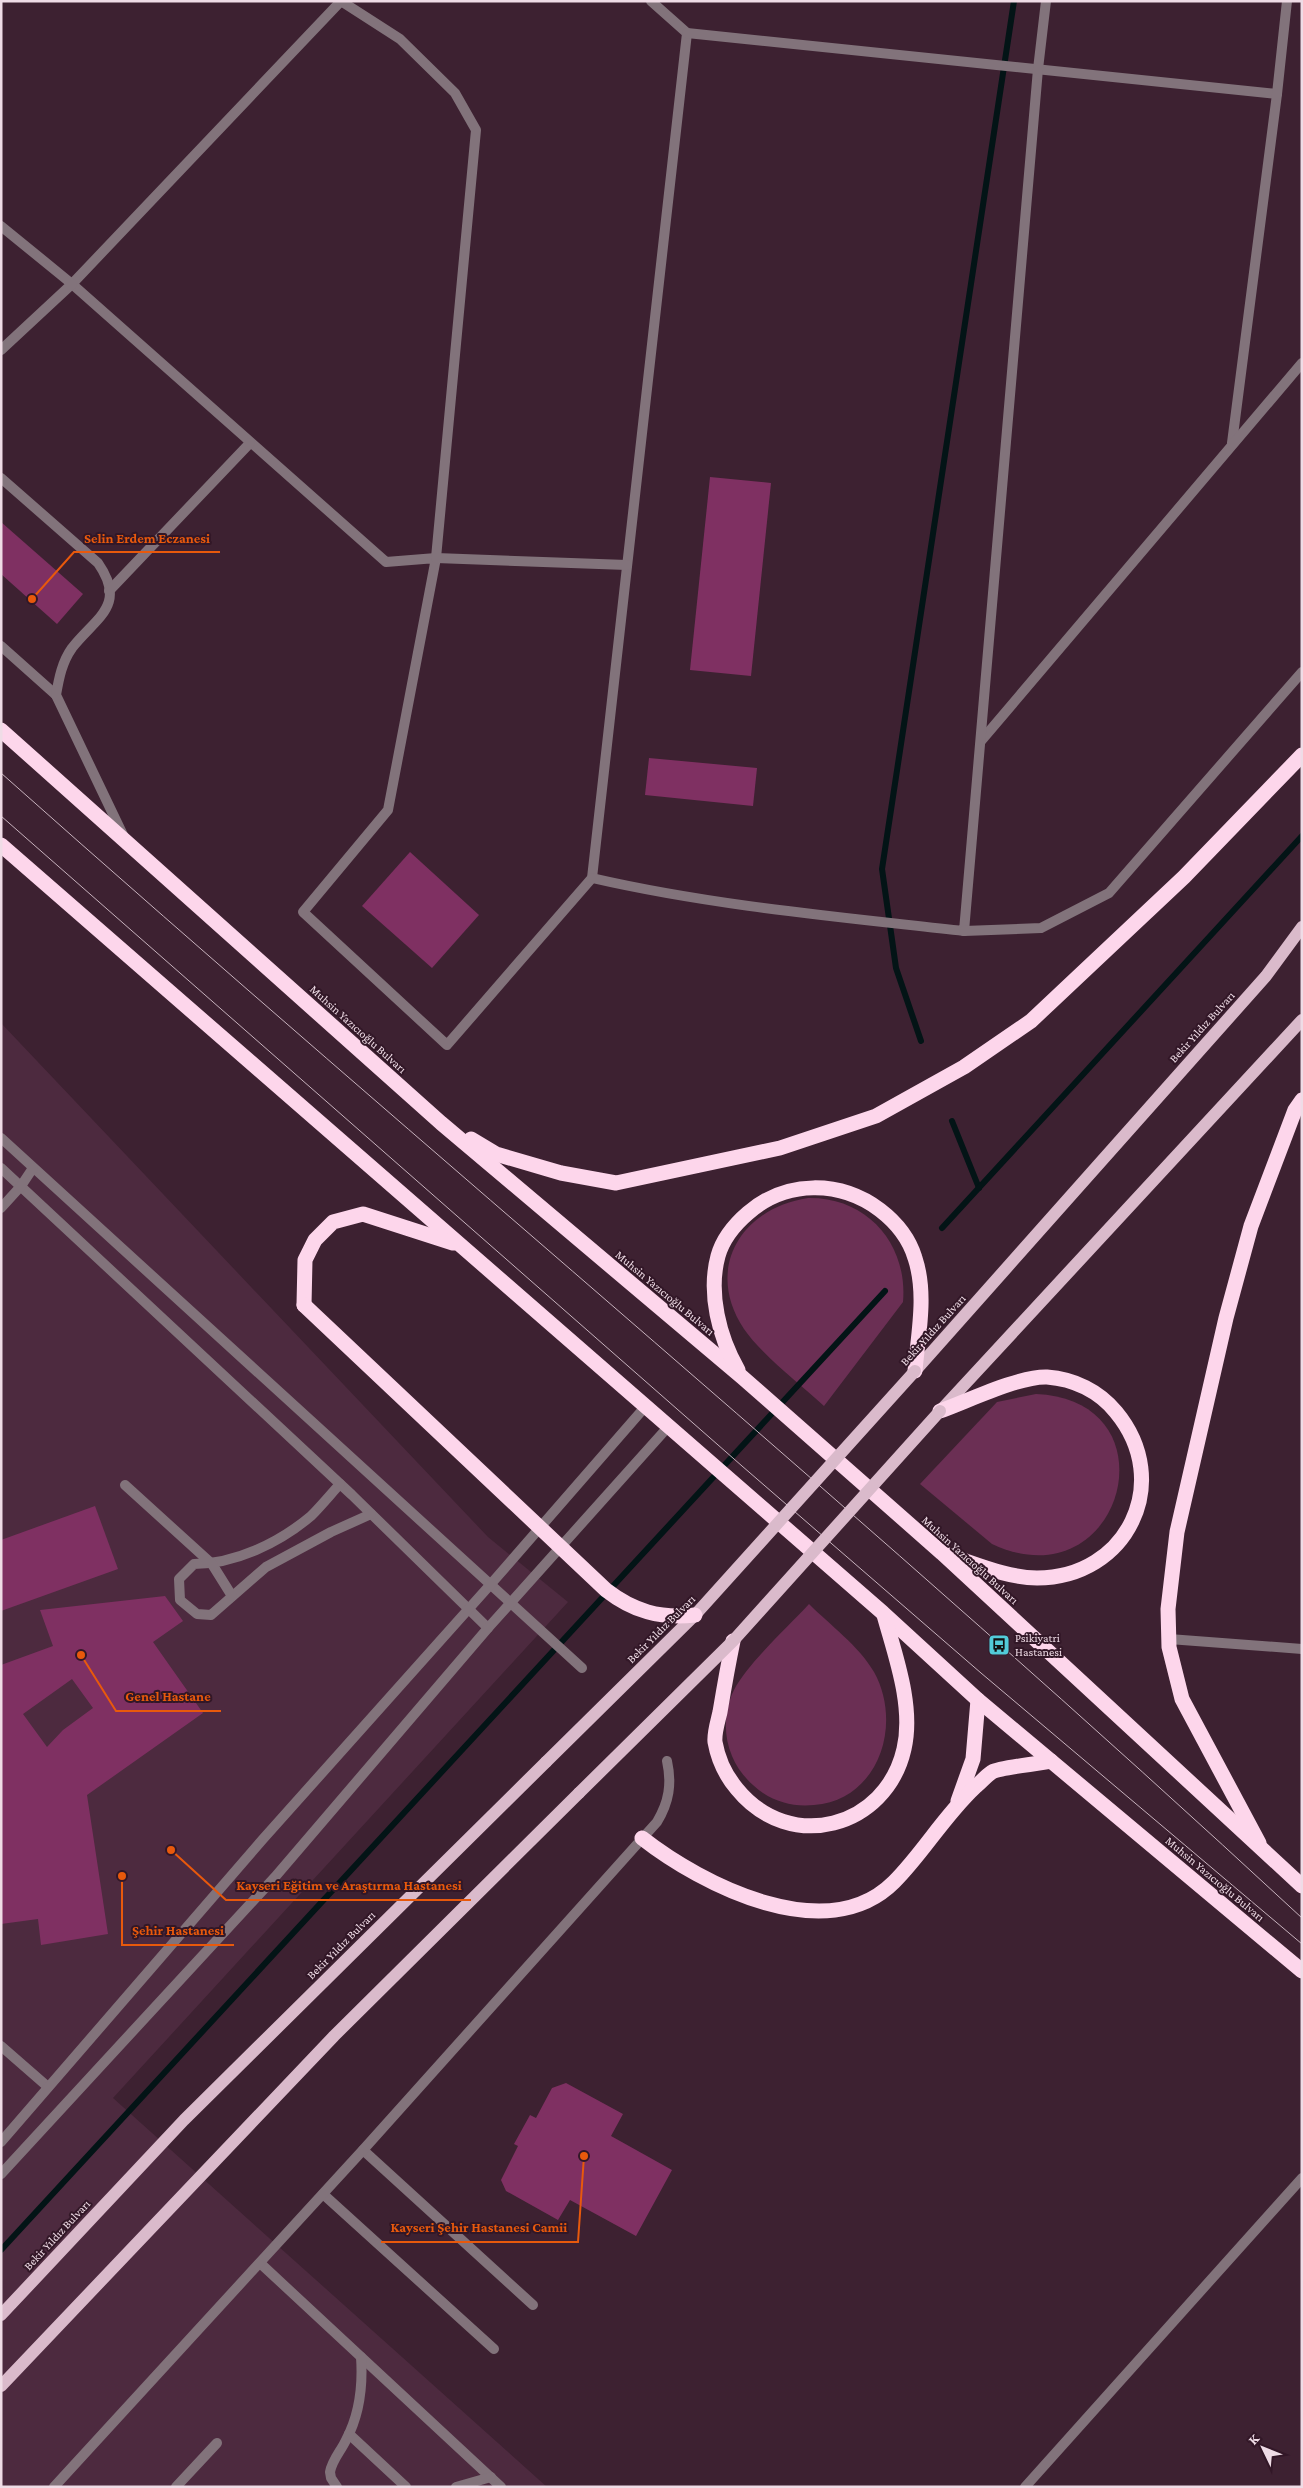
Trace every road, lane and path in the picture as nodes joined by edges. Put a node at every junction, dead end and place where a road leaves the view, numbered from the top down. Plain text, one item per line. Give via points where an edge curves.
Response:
1 (341, 1) edge
2 (651, 1) edge
3 (1046, 1) edge
4 (1287, 1) edge
5 (687, 33) junction
6 (1038, 69) junction
7 (1277, 94) junction
8 (1, 226) edge
9 (72, 284) junction
10 (1, 350) edge
11 (1302, 363) edge
12 (250, 443) junction
13 (1232, 444) junction
14 (1, 478) edge
15 (436, 558) junction
16 (627, 565) junction
17 (109, 591) junction
18 (1, 646) edge
19 (1302, 672) edge
20 (56, 695) junction
21 (1, 730) edge
22 (980, 742) junction
23 (1302, 755) edge
24 (127, 843) junction
25 (1, 845) edge
26 (592, 878) junction
27 (1302, 927) edge
28 (964, 931) junction
29 (1302, 1020) edge
30 (1302, 1100) edge
31 (441, 1123) junction
32 (1, 1138) edge
33 (1, 1168) edge
34 (34, 1168) junction
35 (21, 1186) junction
36 (1, 1208) edge
37 (460, 1246) junction
38 (914, 1371) junction
39 (742, 1377) junction
40 (645, 1407) junction
41 (940, 1412) junction
42 (668, 1427) junction
43 (340, 1484) junction
44 (125, 1485) dead end
45 (371, 1514) junction
46 (942, 1553) junction
47 (212, 1564) junction
48 (490, 1585) junction
49 (232, 1596) junction
50 (510, 1604) junction
51 (469, 1608) junction
52 (883, 1614) junction
53 (695, 1615) junction
54 (488, 1628) junction
55 (1169, 1639) junction
56 (733, 1641) junction
57 (1302, 1649) edge
58 (582, 1668) dead end
59 (978, 1700) junction
60 (668, 1761) dead end
61 (1052, 1761) junction
62 (956, 1804) junction
63 (642, 1838) junction
64 (1264, 1853) junction
65 (1302, 1886) edge
66 (1302, 1971) edge
67 (1, 2046) edge
68 (48, 2087) junction
69 (2, 2141) edge
70 (363, 2150) junction
71 (1, 2174) edge
72 (1302, 2178) edge
73 (323, 2194) junction
74 (260, 2263) junction
75 (533, 2305) dead end
76 (1, 2315) edge
77 (494, 2349) dead end
78 (361, 2357) junction
79 (1, 2386) edge
80 (350, 2434) junction
81 (217, 2443) dead end
82 (491, 2477) junction
83 (54, 2487) edge
84 (176, 2487) edge
85 (337, 2487) edge
86 (406, 2487) edge
87 (456, 2487) edge
88 (501, 2487) edge
89 (1025, 2487) edge

1 - 9 street
1 - 15 street via 400,39 455,93 476,130
2 - 5 street
3 - 6 street
4 - 7 street
5 - 6 street
5 - 16 street
6 - 7 street
6 - 22 street
7 - 13 street
8 - 9 street
9 - 10 street
9 - 12 street
11 - 13 street
12 - 15 street via 386,562
12 - 17 street
13 - 22 street
14 - 17 street via 98,563 106,576
15 - 16 street
15 - 26 street via 388,810 303,912 447,1045
16 - 26 street
17 - 20 street via 99,620 64,662
18 - 20 street
19 - 28 street via 1109,893 1041,928
20 - 24 street
21 - 24 highway, Muhsin Yazıcıoğlu Bulvarı
22 - 28 street
23 - 31 highway via 1184,877 1031,1022 964,1067 876,1116 780,1148 616,1183 561,1173 496,1154
24 - 31 highway, Muhsin Yazıcıoğlu Bulvarı
25 - 37 highway, Muhsin Yazıcıoğlu Bulvarı
26 - 28 street via 652,892 769,909
27 - 38 main road, Bekir Yıldız Bulvarı via 1266,976
29 - 41 main road
30 - 55 highway via 1295,1110 1251,1226 1208,1392 1176,1532 1168,1609
31 - 39 highway, Muhsin Yazıcıoğlu Bulvarı
32 - 34 street
33 - 35 street
34 - 35 street
34 - 48 street
35 - 36 street
35 - 43 street
37 - 40 highway, Muhsin Yazıcıoğlu Bulvarı
37 - 53 highway, bridge via 363,1214 333,1222 314,1240 305,1260 304,1305 606,1590 619,1600 649,1613
38 - 39 highway via 921,1291 910,1244 895,1222 871,1203 848,1192 820,1188 787,1191 768,1199 740,1220 723,1242 716,1267 716,1301 724,1341
38 - 53 main road, Bekir Yıldız Bulvarı, bridge
39 - 46 highway, Muhsin Yazıcıoğlu Bulvarı, bridge
40 - 42 highway, Muhsin Yazıcıoğlu Bulvarı
40 - 48 street
41 - 46 highway via 1030,1378 1062,1379 1090,1389 1110,1406 1134,1439 1142,1469 1141,1496 1132,1524 1115,1546 1072,1572 1037,1578 1019,1576
41 - 56 main road, bridge
42 - 50 street
42 - 52 highway, Muhsin Yazıcıoğlu Bulvarı, bridge
43 - 45 street
43 - 47 street via 310,1516 258,1550
44 - 47 street
45 - 49 street via 266,1567
45 - 51 street
46 - 64 highway, Muhsin Yazıcıoğlu Bulvarı
47 - 49 street
47 - 49 street via 194,1564 179,1579 180,1600 197,1614 211,1614
48 - 50 street
48 - 51 street
50 - 54 street
50 - 58 street
51 - 54 street
51 - 68 street
52 - 56 highway via 902,1677 904,1748 892,1780 872,1802 846,1818 822,1826 790,1825 767,1816 742,1795 724,1769 714,1740
52 - 59 highway, Muhsin Yazıcıoğlu Bulvarı
53 - 76 main road, Bekir Yıldız Bulvarı, bridge via 184,2120
54 - 71 street via 275,1877
55 - 57 street
55 - 64 highway via 1174,1674 1182,1699
56 - 79 main road, bridge via 334,2036
59 - 61 highway, Muhsin Yazıcıoğlu Bulvarı
59 - 62 highway via 973,1759
60 - 63 street via 668,1800 657,1822
61 - 62 highway via 992,1771
61 - 66 highway, Muhsin Yazıcıoğlu Bulvarı
62 - 63 highway via 893,1883 868,1900 842,1910 764,1902 733,1892 685,1869
63 - 70 street
64 - 65 highway, Muhsin Yazıcıoğlu Bulvarı
67 - 68 street
68 - 69 street
70 - 73 street
70 - 75 street
72 - 89 street
73 - 74 street
73 - 77 street
74 - 78 street
74 - 83 street
78 - 80 street via 361,2392
78 - 82 street
80 - 85 street via 331,2466 331,2478
80 - 86 street
81 - 84 street
82 - 87 street
82 - 88 street

